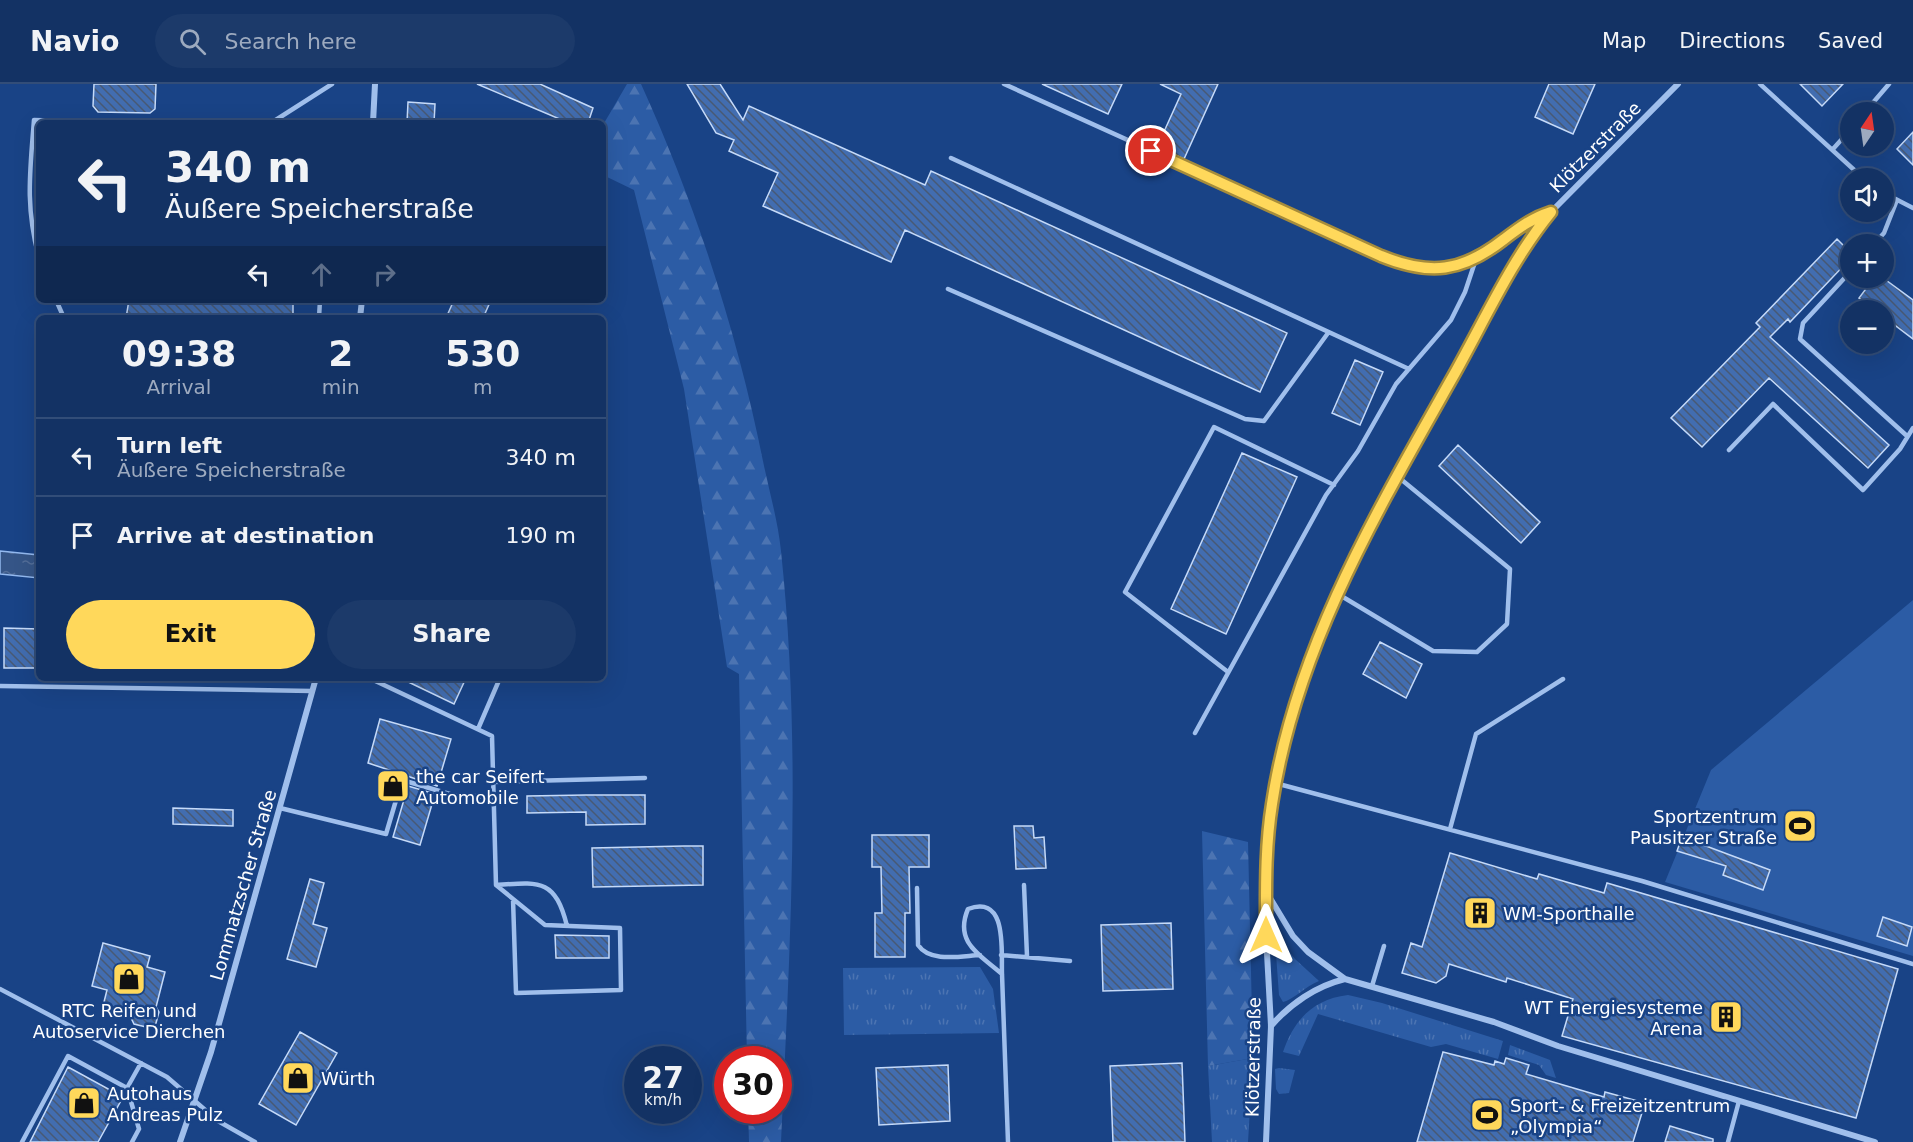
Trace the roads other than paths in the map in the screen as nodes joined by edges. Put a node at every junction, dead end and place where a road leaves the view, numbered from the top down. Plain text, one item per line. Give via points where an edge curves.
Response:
1 (332, 84) edge
2 (375, 84) edge
3 (1004, 84) edge
4 (1678, 84) edge
5 (1760, 84) edge
6 (1890, 84) edge
7 (1874, 102) edge
8 (36, 120) edge
9 (276, 120) edge
10 (373, 120) edge
11 (1840, 141) edge
12 (1833, 149) junction
13 (951, 158) dead end
14 (1853, 168) edge
15 (1894, 198) edge
16 (1897, 200) junction
17 (1913, 208) edge
18 (1551, 212) junction
19 (1883, 234) edge
20 (36, 247) edge
21 (1476, 259) junction
22 (1840, 283) edge
23 (948, 289) dead end
24 (1328, 333) junction
25 (1409, 369) junction
26 (1913, 428) edge
27 (1907, 436) junction
28 (1729, 450) dead end
29 (1397, 476) junction
30 (1334, 485) junction
31 (1337, 593) junction
32 (1228, 672) junction
33 (1563, 679) dead end
34 (315, 681) edge
35 (375, 681) edge
36 (499, 681) edge
37 (0, 686) edge
38 (312, 691) junction
39 (478, 729) junction
40 (1195, 733) dead end
41 (645, 778) dead end
42 (493, 782) junction
43 (1275, 783) junction
44 (493, 797) junction
45 (280, 808) junction
46 (1450, 829) junction
47 (496, 885) junction
48 (1024, 885) dead end
49 (917, 888) dead end
50 (1266, 890) junction
51 (513, 899) junction
52 (567, 926) junction
53 (1384, 946) dead end
54 (981, 955) junction
55 (1001, 955) junction
56 (1027, 956) junction
57 (1070, 961) dead end
58 (1913, 964) edge
59 (1002, 974) junction
60 (1345, 979) junction
61 (1372, 986) junction
62 (0, 989) edge
63 (1270, 1026) junction
64 (141, 1063) junction
65 (127, 1088) junction
66 (196, 1099) junction
67 (1739, 1101) junction
68 (22, 1142) edge
69 (132, 1142) edge
70 (180, 1142) edge
71 (255, 1142) edge
72 (1008, 1142) edge
73 (1266, 1142) edge
74 (1728, 1142) edge
75 (1875, 1142) edge

1 - 9 lane
2 - 10 street
3 - 21 lane via 1402,264 1451,268
4 - 18 street, Klötzerstraße
5 - 12 lane
6 - 7 lane
8 - 20 lane via 29,190 30,225
11 - 12 lane
12 - 14 lane
13 - 24 lane
15 - 16 lane
16 - 17 lane
16 - 19 lane
18 - 21 lane via 1533,217
18 - 29 street, Klötzerstraße via 1521,255
21 - 25 lane via 1451,320
22 - 27 lane via 1803,323 1800,339
23 - 24 lane via 1245,419 1264,421
24 - 25 lane
25 - 30 lane
26 - 27 lane
27 - 28 lane via 1863,490 1773,404
29 - 31 street, Klötzerstraße
29 - 31 lane via 1510,569 1507,624 1477,652 1433,651
30 - 32 lane
30 - 32 lane via 1214,427 1125,592
31 - 43 street, Klötzerstraße via 1305,669
32 - 40 lane
33 - 46 lane via 1476,734
34 - 38 street, Lommatzscher Straße
35 - 39 lane
36 - 39 lane
37 - 38 lane
38 - 45 street, Lommatzscher Straße
39 - 42 lane via 492,736
41 - 42 lane
42 - 44 lane
43 - 46 lane
43 - 50 street, Klötzerstraße
44 - 45 lane via 453,795 402,780 386,834
44 - 47 lane
45 - 66 street, Lommatzscher Straße
46 - 58 lane via 1642,881
47 - 51 lane
47 - 52 lane via 527,883 554,892
48 - 56 lane
49 - 54 lane via 921,950 935,956
50 - 60 street via 1293,936
50 - 63 street, Klötzerstraße
51 - 52 lane via 545,924
51 - 52 lane via 516,993 621,990 620,928
53 - 61 lane
54 - 55 lane via 964,937 962,924 968,909 978,905 990,909 1000,922
54 - 59 lane
55 - 56 lane
55 - 59 lane
56 - 57 lane
59 - 72 lane
60 - 61 street
60 - 63 street via 1312,992
61 - 67 street
62 - 64 lane
63 - 73 street, Klötzerstraße
64 - 65 lane
64 - 66 lane
65 - 68 lane via 68,1056
65 - 69 lane via 139,1129
66 - 70 street, Lommatzscher Straße
66 - 71 lane via 218,1121
67 - 74 lane
67 - 75 street

